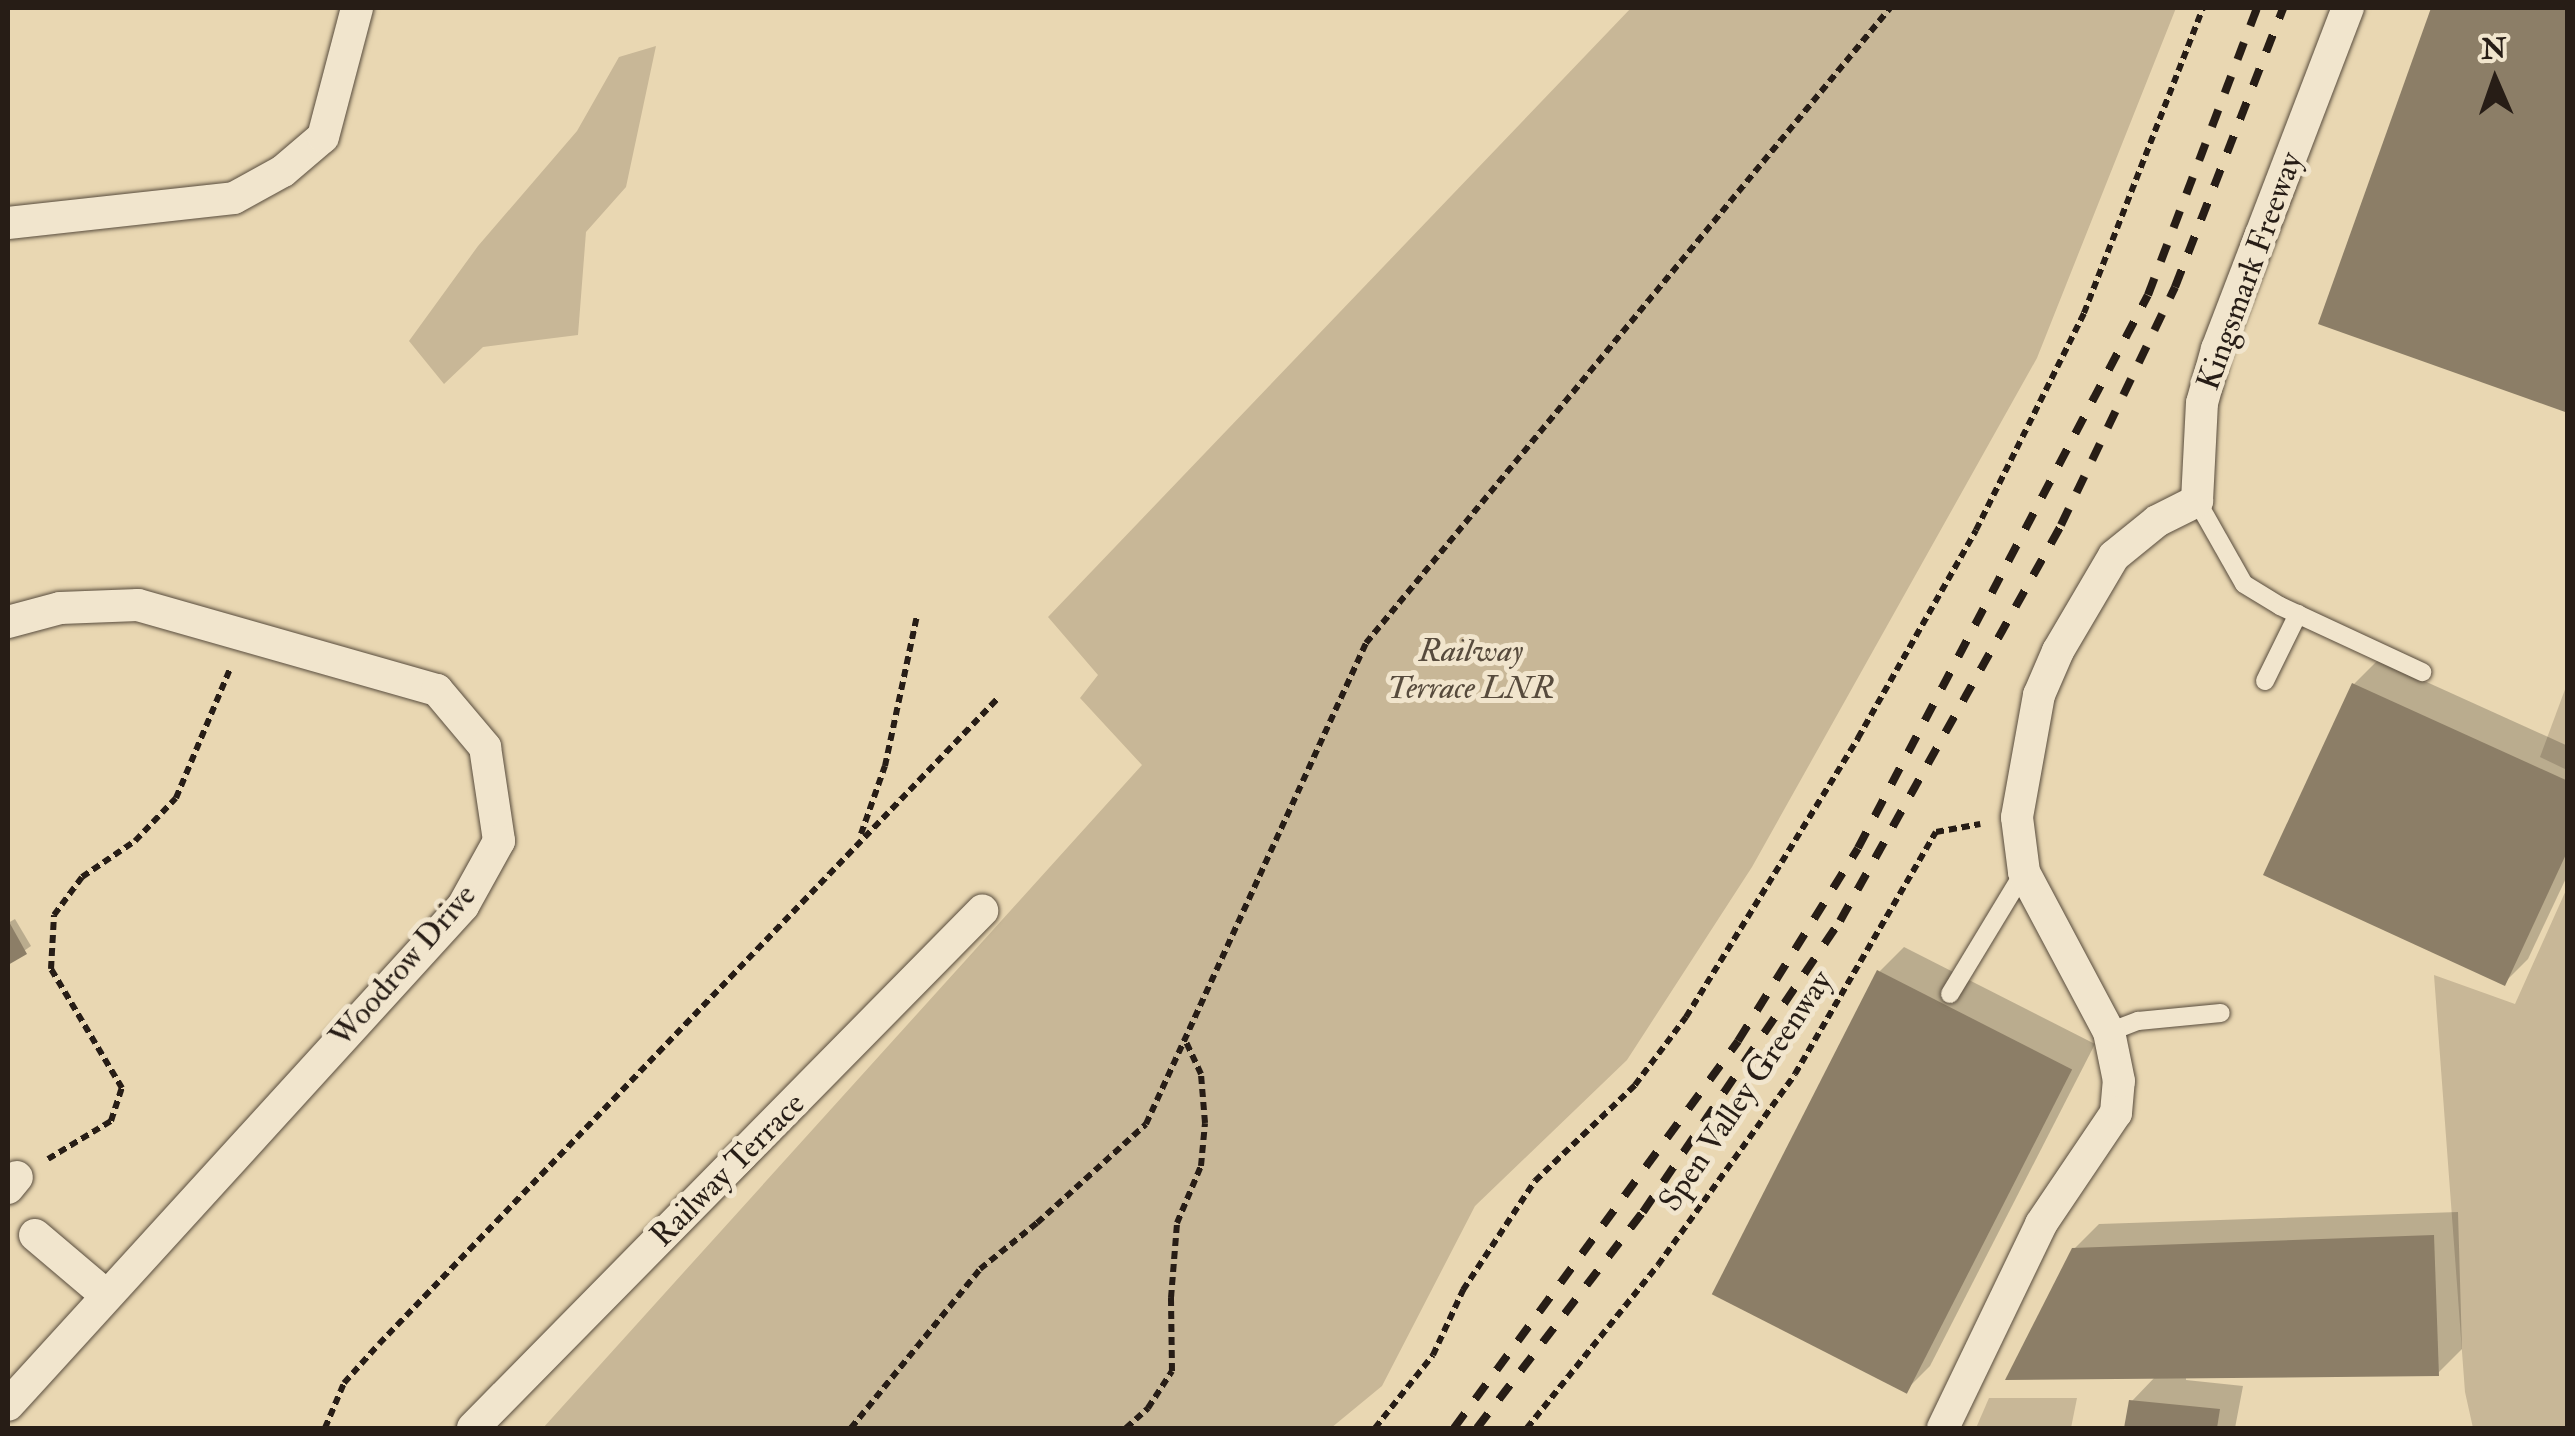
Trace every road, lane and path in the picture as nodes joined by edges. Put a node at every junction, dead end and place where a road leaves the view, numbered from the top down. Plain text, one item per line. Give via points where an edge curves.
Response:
1 (357, 8) edge
2 (1890, 8) edge
3 (2202, 8) edge
4 (2348, 8) edge
5 (8, 223) edge
6 (2198, 501) junction
7 (2298, 614) junction
8 (917, 616) dead end
9 (8, 622) edge
10 (244, 636) junction
11 (2422, 672) dead end
12 (2264, 681) dead end
13 (999, 697) dead end
14 (2018, 817) junction
15 (859, 840) junction
16 (2024, 872) junction
17 (982, 911) dead end
18 (1950, 994) dead end
19 (2221, 1013) dead end
20 (2109, 1032) junction
21 (1184, 1039) junction
22 (12, 1183) edge
23 (35, 1235) dead end
24 (107, 1296) junction
25 (8, 1405) edge
26 (326, 1428) edge
27 (473, 1428) edge
28 (851, 1428) edge
29 (1126, 1428) edge
30 (1375, 1428) edge
31 (1527, 1428) edge
32 (1943, 1428) edge

1 - 5 street via 323,138 283,171 234,198
2 - 21 path via 1366,643
3 - 30 path via 2084,313 1976,530 1858,738 1686,1017 1635,1085 1535,1181 1463,1290 1432,1355
4 - 6 street, Kingsmark Freeway via 2217,349 2202,402
6 - 7 lane via 2244,584
6 - 14 street via 2157,521 2114,556 2084,604 2039,695
7 - 11 lane
7 - 12 lane
8 - 15 path via 885,766
9 - 10 street, Woodrow Drive via 60,608 138,605
10 - 22 path via 176,798 136,841 82,876 54,915 51,969 122,1088 111,1122
10 - 24 street, Woodrow Drive via 437,690 485,747 499,841 463,906
13 - 15 path
14 - 16 street
14 - 31 path, Spen Valley Greenway via 1936,832 1795,1074 1658,1265
15 - 26 path via 378,1344 344,1384
16 - 18 lane
16 - 20 street
17 - 27 street, Railway Terrace
19 - 20 lane via 2138,1022
20 - 32 street via 2119,1080 2116,1113 2042,1224
21 - 28 path via 1146,1124 980,1268
21 - 29 path via 1200,1074 1205,1123 1201,1166 1178,1223 1172,1371
23 - 24 street
24 - 25 street, Woodrow Drive

